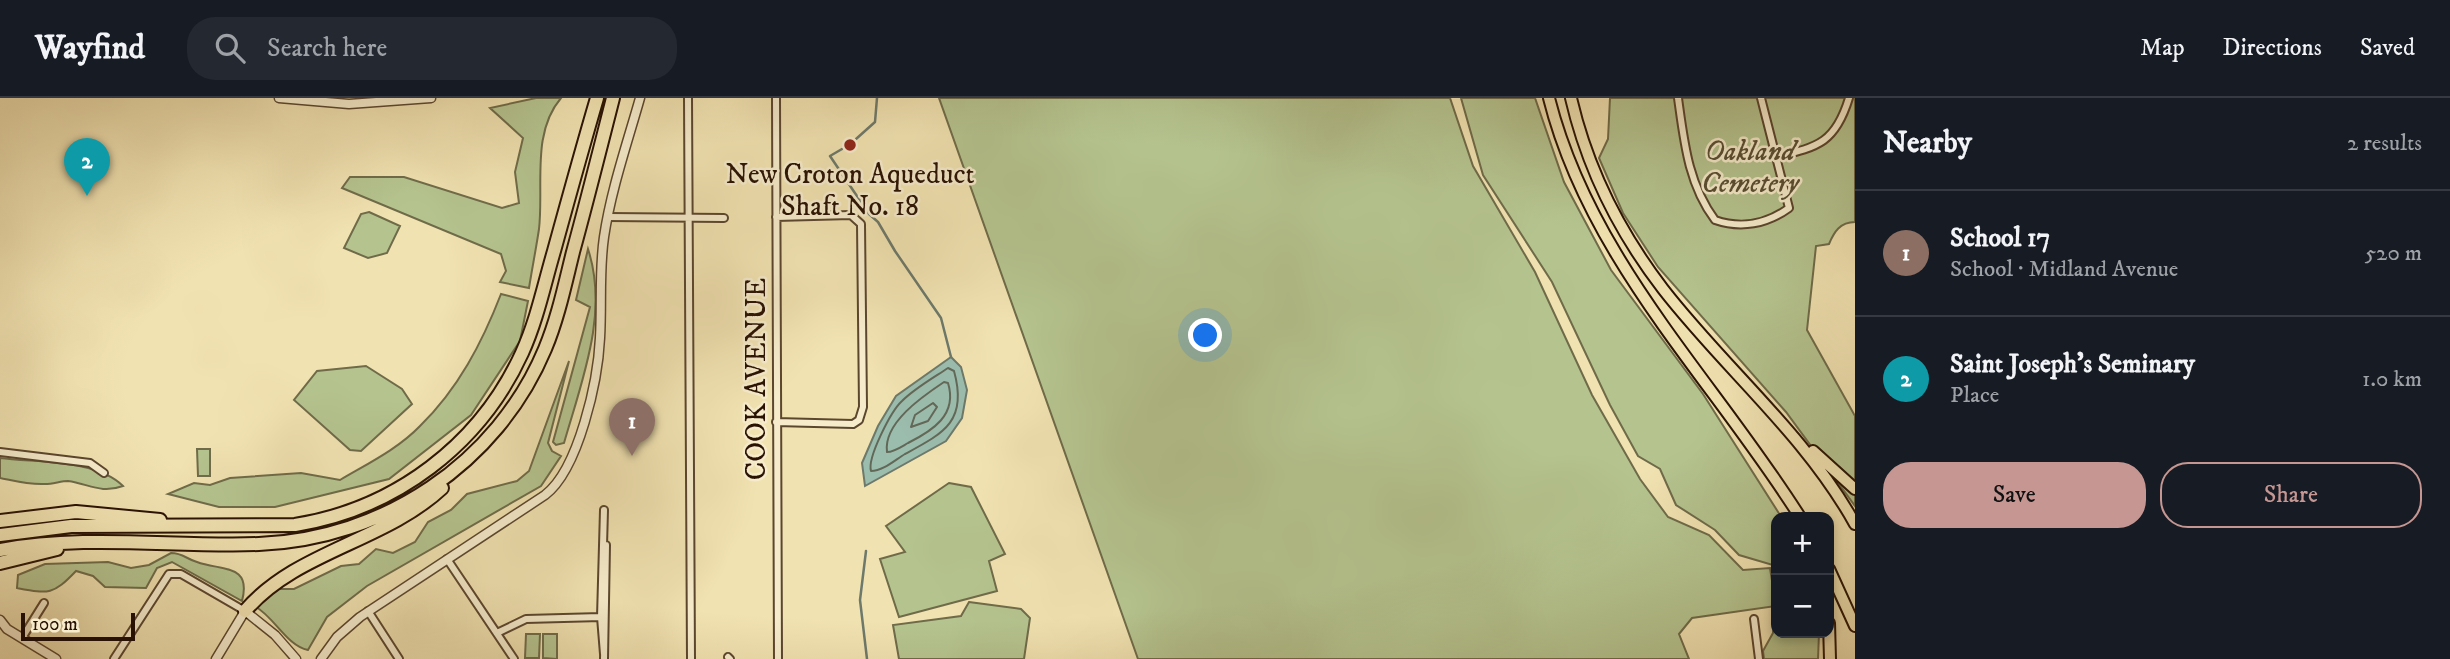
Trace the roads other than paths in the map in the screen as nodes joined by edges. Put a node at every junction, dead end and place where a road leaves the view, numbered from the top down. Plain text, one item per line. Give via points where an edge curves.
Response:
1 (279, 98) edge
2 (430, 98) edge
3 (597, 98) edge
4 (615, 98) edge
5 (640, 98) edge
6 (688, 98) edge
7 (776, 98) edge
8 (1549, 98) edge
9 (1571, 98) edge
10 (1678, 98) edge
11 (1761, 98) edge
12 (1849, 98) edge
13 (1775, 157) junction
14 (608, 217) junction
15 (776, 217) junction
16 (689, 218) junction
17 (724, 218) dead end
18 (1778, 418) junction
19 (775, 422) junction
20 (0, 452) edge
21 (466, 461) junction
22 (104, 473) dead end
23 (1855, 489) edge
24 (604, 510) dead end
25 (1794, 512) edge
26 (0, 521) edge
27 (1855, 524) edge
28 (604, 526) junction
29 (209, 527) junction
30 (0, 535) edge
31 (121, 542) junction
32 (0, 550) edge
33 (447, 559) junction
34 (0, 563) edge
35 (1832, 575) edge
36 (44, 603) dead end
37 (245, 611) junction
38 (368, 611) junction
39 (601, 617) junction
40 (1754, 619) dead end
41 (0, 620) edge
42 (1855, 626) edge
43 (497, 633) junction
44 (22, 638) junction
45 (1829, 638) edge
46 (604, 656) edge
47 (56, 659) edge
48 (114, 659) edge
49 (216, 659) edge
50 (296, 659) edge
51 (321, 659) edge
52 (400, 659) edge
53 (514, 659) edge
54 (691, 659) edge
55 (778, 659) edge
56 (1759, 659) edge
57 (1830, 659) edge

1 - 2 street via 349,104
3 - 29 highway via 527,341 502,389 469,432 416,480 356,510 295,525
4 - 21 highway via 545,349 513,407
5 - 14 street
6 - 16 street
7 - 15 street, COOK AVENUE
8 - 25 highway via 1577,181 1614,253
9 - 18 highway via 1606,196 1647,267
10 - 13 street via 1693,179 1714,220 1744,225 1763,222 1789,208
11 - 13 street
12 - 13 street via 1842,119 1824,141 1805,152
14 - 16 street
14 - 33 street via 597,360 566,470 545,495
15 - 19 street, COOK AVENUE
15 - 19 street via 854,215 861,224 863,414 853,424 840,426
16 - 17 street
16 - 54 street
18 - 23 highway
18 - 27 highway via 1822,472
19 - 55 street, COOK AVENUE
20 - 22 street via 90,463
21 - 31 highway via 399,508 334,533 261,544
21 - 37 highway via 420,506 285,576
24 - 28 street
26 - 29 highway via 90,512
28 - 39 street
28 - 46 street
29 - 30 highway via 71,526
31 - 32 highway via 58,542
31 - 34 highway via 53,550
33 - 38 street
33 - 43 street
35 - 42 highway
36 - 44 street
37 - 48 street via 177,572 162,580
37 - 49 street
37 - 50 street
38 - 51 street via 344,630
38 - 52 street
39 - 43 street via 526,619
39 - 46 street
40 - 56 street
41 - 44 street
43 - 53 street
44 - 47 street
45 - 57 highway

